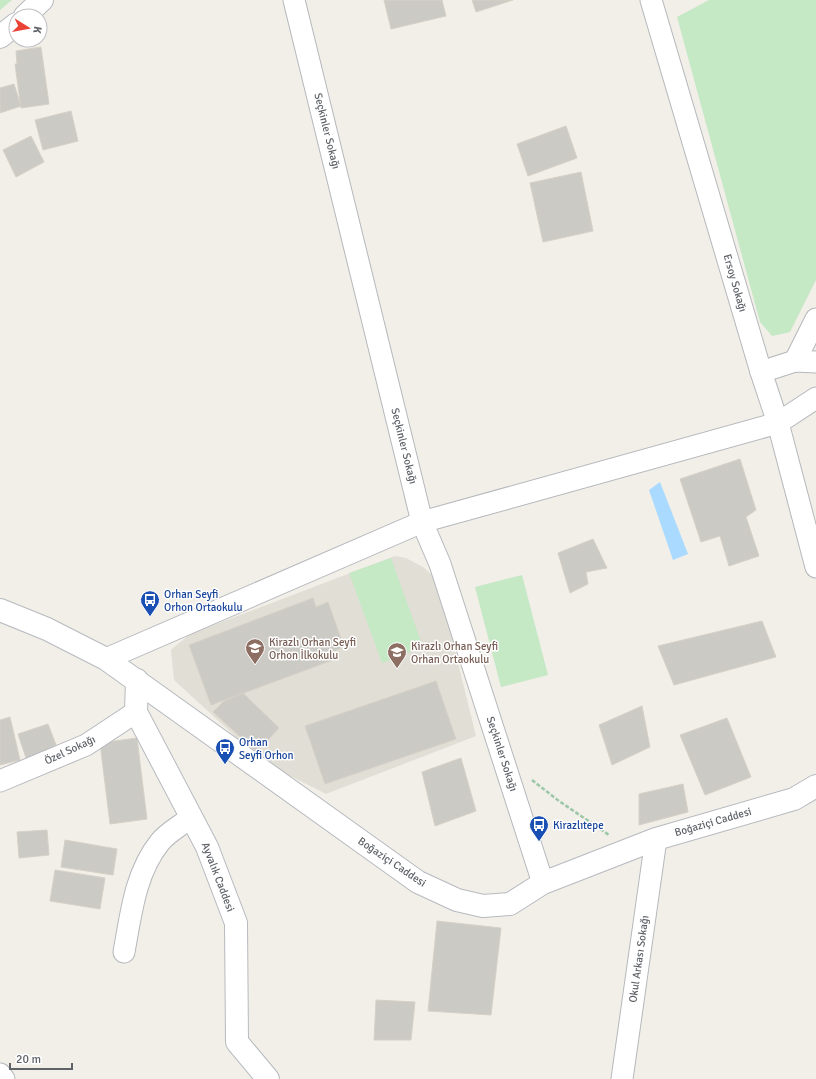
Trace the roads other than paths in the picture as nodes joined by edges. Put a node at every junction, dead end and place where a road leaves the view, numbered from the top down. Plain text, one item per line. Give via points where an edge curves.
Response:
1 (42, 0) edge
2 (294, 0) edge
3 (651, 0) edge
4 (33, 8) edge
5 (8, 30) edge
6 (0, 37) edge
7 (816, 319) edge
8 (795, 361) junction
9 (816, 362) edge
10 (761, 372) junction
11 (816, 398) edge
12 (778, 423) junction
13 (422, 522) junction
14 (816, 567) edge
15 (0, 610) edge
16 (106, 659) junction
17 (137, 680) junction
18 (136, 712) junction
19 (0, 781) edge
20 (816, 786) edge
21 (192, 817) junction
22 (656, 839) junction
23 (543, 883) junction
24 (124, 952) dead end
25 (0, 1074) edge
26 (4, 1079) edge
27 (268, 1079) edge
28 (622, 1079) edge

1 - 4 street
2 - 13 street, Seçkinler Sokağı
3 - 10 street, Ersoy Sokağı
5 - 6 street
7 - 8 street
8 - 9 street
8 - 10 street
10 - 12 street, Ersoy Sokağı
11 - 12 street
12 - 13 street
12 - 14 street, Ersoy Sokağı
13 - 16 street
13 - 23 street, Seçkinler Sokağı via 440,564
15 - 16 street, Boğaziçi Caddesi via 47,629
16 - 17 street, Boğaziçi Caddesi
17 - 18 street, Ayvalık Caddesi
17 - 23 street, Boğaziçi Caddesi via 418,882 457,900 483,906 510,904
18 - 19 street, Özel Sokağı via 86,745
18 - 21 street, Ayvalık Caddesi
20 - 22 street, Boğaziçi Caddesi via 794,799
21 - 24 street via 161,841 142,869
21 - 27 street, Ayvalık Caddesi via 207,847 236,923 237,1042
22 - 23 street, Boğaziçi Caddesi
22 - 28 street, Okul Arkası Sokağı
25 - 26 street

